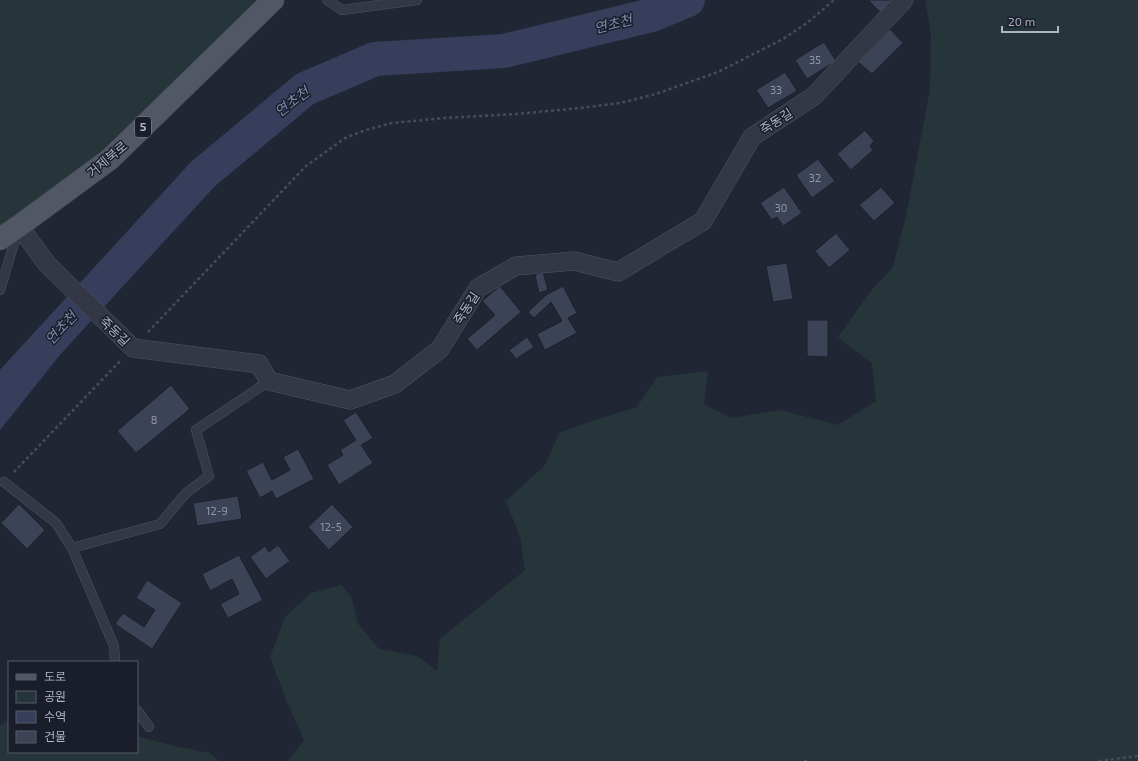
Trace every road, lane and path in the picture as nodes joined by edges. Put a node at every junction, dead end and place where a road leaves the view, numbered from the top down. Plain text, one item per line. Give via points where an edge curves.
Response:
1 (273, 0) edge
2 (327, 0) edge
3 (417, 0) edge
4 (834, 0) edge
5 (904, 0) edge
6 (19, 226) junction
7 (0, 239) edge
8 (0, 290) edge
9 (129, 345) junction
10 (269, 381) junction
11 (4, 482) joint
12 (72, 548) junction
13 (115, 661) edge
14 (138, 711) edge
15 (149, 727) dead end
16 (1138, 756) edge
17 (804, 761) edge
18 (808, 761) edge
19 (1099, 761) edge

1 - 6 main road, 거제북로 / 5 via 110,159
2 - 3 lane via 342,10
4 - 9 path via 807,23 783,38 718,72 656,94 620,103 581,108 392,123 345,138 306,166
5 - 10 street, 죽동길 via 814,96 752,137 703,221 618,272 574,261 516,266 478,288 440,349 395,384 350,400
6 - 7 main road, 거제북로 / 5
6 - 8 lane
6 - 9 street, 죽동길 via 47,264
9 - 10 street, 죽동길 via 259,364
9 - 11 path
10 - 12 lane via 196,430 209,476 186,493 160,524
11 - 12 lane via 56,523
12 - 13 lane via 114,646
14 - 15 lane
16 - 19 path
17 - 18 path

